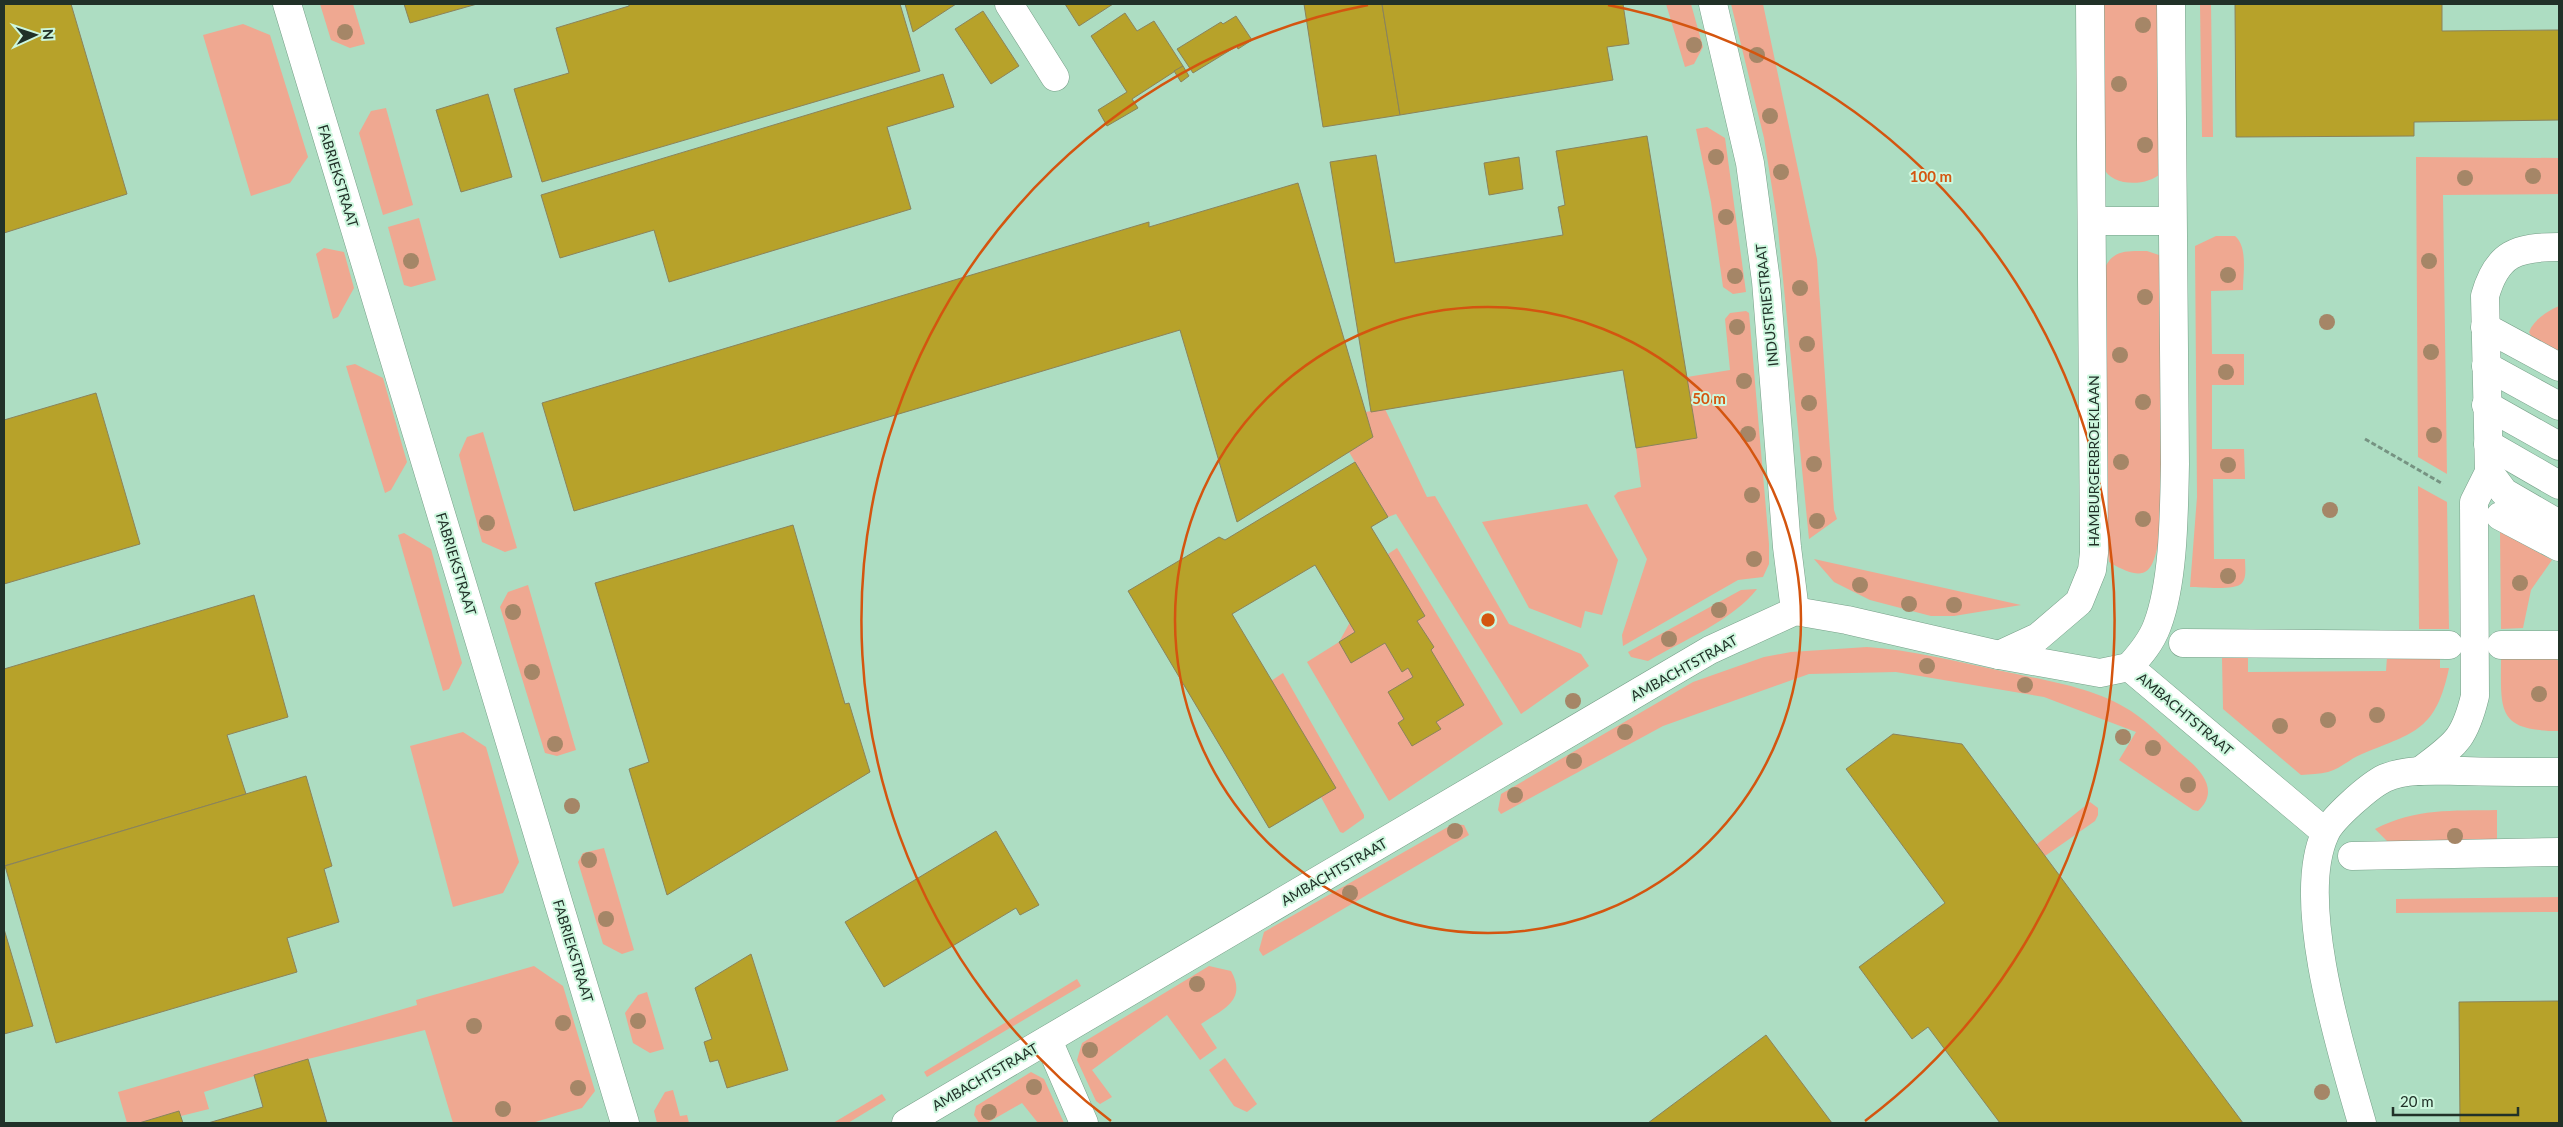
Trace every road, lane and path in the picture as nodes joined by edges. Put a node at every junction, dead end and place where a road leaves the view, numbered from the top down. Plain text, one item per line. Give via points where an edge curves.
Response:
1 (287, 4) edge
2 (1009, 4) edge
3 (1713, 4) edge
4 (2090, 4) edge
5 (2170, 4) edge
6 (1055, 77) dead end
7 (2092, 221) junction
8 (2172, 221) junction
9 (2559, 247) edge
10 (2485, 327) junction
11 (2486, 366) junction
12 (2559, 367) edge
13 (2486, 405) junction
14 (2559, 406) edge
15 (2365, 440) dead end
16 (2488, 444) junction
17 (2559, 446) edge
18 (2489, 472) junction
19 (2559, 485) edge
20 (2474, 502) junction
21 (2500, 516) dead end
22 (2559, 524) edge
23 (2559, 547) edge
24 (1795, 611) junction
25 (2183, 643) dead end
26 (2449, 645) dead end
27 (2501, 645) dead end
28 (2559, 645) edge
29 (1999, 655) junction
30 (2130, 667) junction
31 (2420, 771) junction
32 (2559, 772) edge
33 (2325, 832) junction
34 (2559, 852) edge
35 (2352, 856) dead end
36 (1048, 1040) junction
37 (625, 1123) edge
38 (906, 1123) edge
39 (1084, 1123) edge
40 (2362, 1123) edge

1 - 37 street, FABRIEKSTRAAT
2 - 6 street
3 - 24 street, INDUSTRIESTRAAT via 1750,163 1766,281
4 - 7 street, HAMBURGERBROEKLAAN
5 - 8 street
7 - 8 street
7 - 29 street, HAMBURGERBROEKLAAN via 2092,570 2079,602 2038,637
8 - 30 street via 2173,528 2164,600 2157,626 2146,648
9 - 10 street via 2536,247 2515,253 2501,262 2491,274 2485,296
10 - 11 street
10 - 12 street
11 - 13 street
11 - 14 street
13 - 16 street
13 - 17 street
15 - 20 path
16 - 18 street
16 - 19 street
18 - 20 street
18 - 22 street via 2504,492
20 - 31 street via 2475,696 2469,722 2456,744
21 - 23 street
24 - 29 street, AMBACHTSTRAAT
24 - 36 street, AMBACHTSTRAAT via 1710,650
25 - 26 street via 2214,651
27 - 28 street
29 - 30 street, AMBACHTSTRAAT via 2100,673
30 - 33 street, AMBACHTSTRAAT
31 - 32 street
31 - 33 street via 2386,778 2362,792
33 - 40 street via 2318,857 2315,901 2318,941
34 - 35 street
36 - 38 street, AMBACHTSTRAAT
36 - 39 street

